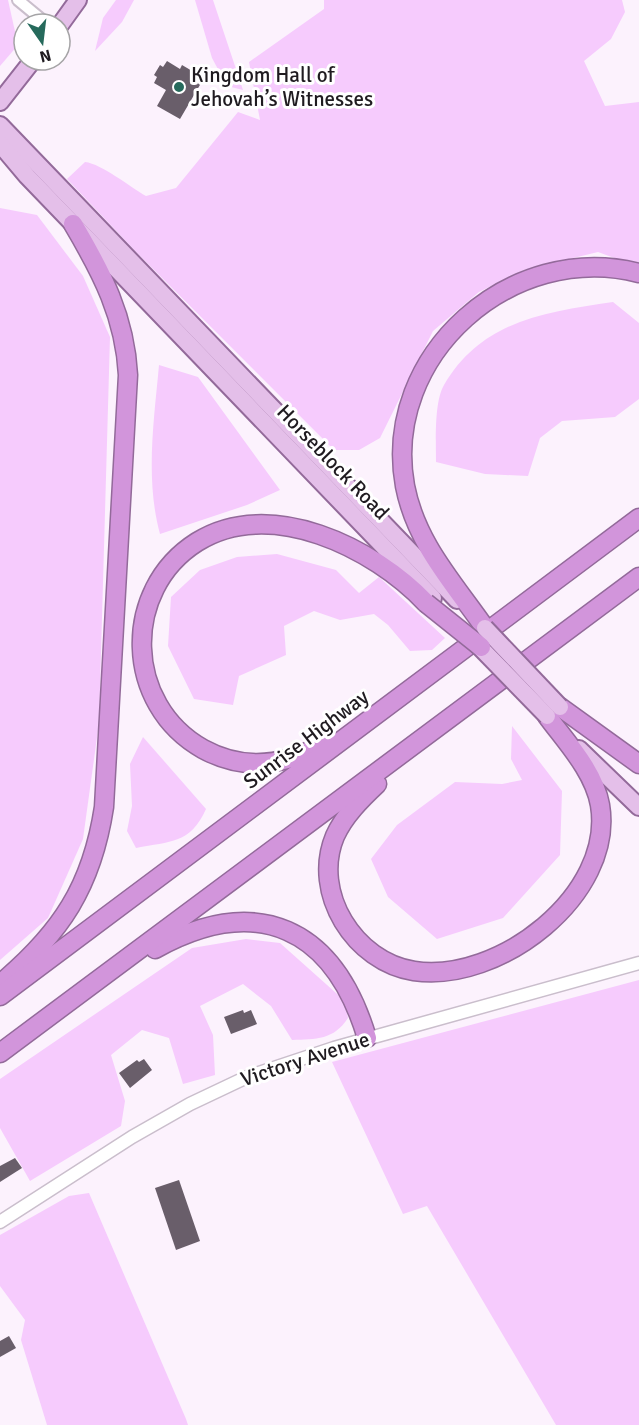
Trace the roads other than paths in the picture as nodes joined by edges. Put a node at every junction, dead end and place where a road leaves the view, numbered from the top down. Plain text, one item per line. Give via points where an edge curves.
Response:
1 (18, 0) edge
2 (32, 12) edge
3 (24, 72) edge
4 (0, 102) edge
5 (0, 125) edge
6 (0, 144) edge
7 (0, 153) edge
8 (27, 177) junction
9 (73, 224) junction
10 (639, 273) edge
11 (639, 512) edge
12 (639, 518) edge
13 (613, 537) junction
14 (639, 577) edge
15 (439, 593) junction
16 (485, 628) joint
17 (481, 647) joint
18 (396, 699) junction
19 (554, 711) junction
20 (437, 727) junction
21 (639, 764) edge
22 (639, 774) edge
23 (639, 807) edge
24 (639, 963) edge
25 (101, 978) junction
26 (0, 984) edge
27 (0, 996) edge
28 (367, 1038) junction
29 (0, 1053) edge
30 (0, 1222) edge

1 - 2 street
3 - 4 main road
5 - 15 main road, Horseblock Road
6 - 8 main road, Horseblock Road
7 - 8 main road
8 - 9 main road, Horseblock Road
9 - 15 main road, Horseblock Road
9 - 26 highway via 111,293 124,339 128,375 104,807 93,860 69,910 46,941
10 - 15 highway via 582,267 528,278 479,305 452,330 430,360 408,412 405,483 419,531 435,560
11 - 13 highway
12 - 13 highway, Sunrise Highway
13 - 18 highway, Sunrise Highway
14 - 20 highway
15 - 16 highway
15 - 17 highway, bridge
15 - 18 highway via 337,542 286,527 253,525 223,530 197,542 164,573 149,600 141,649 153,696 183,736 221,757 263,764 290,759
16 - 19 main road, bridge
17 - 19 main road, bridge
18 - 27 highway, Sunrise Highway
19 - 20 highway via 597,794 600,837 590,872 566,905 524,941 471,965 428,972 388,963 357,940 337,909 329,865 336,834 350,813
19 - 21 highway
19 - 22 main road
19 - 23 main road
20 - 25 highway
24 - 28 street, Victory Avenue
25 - 28 highway via 200,928 226,922 268,925 303,940 331,964 354,1002
25 - 29 highway
28 - 30 street, Victory Avenue via 271,1068 217,1090 132,1137

